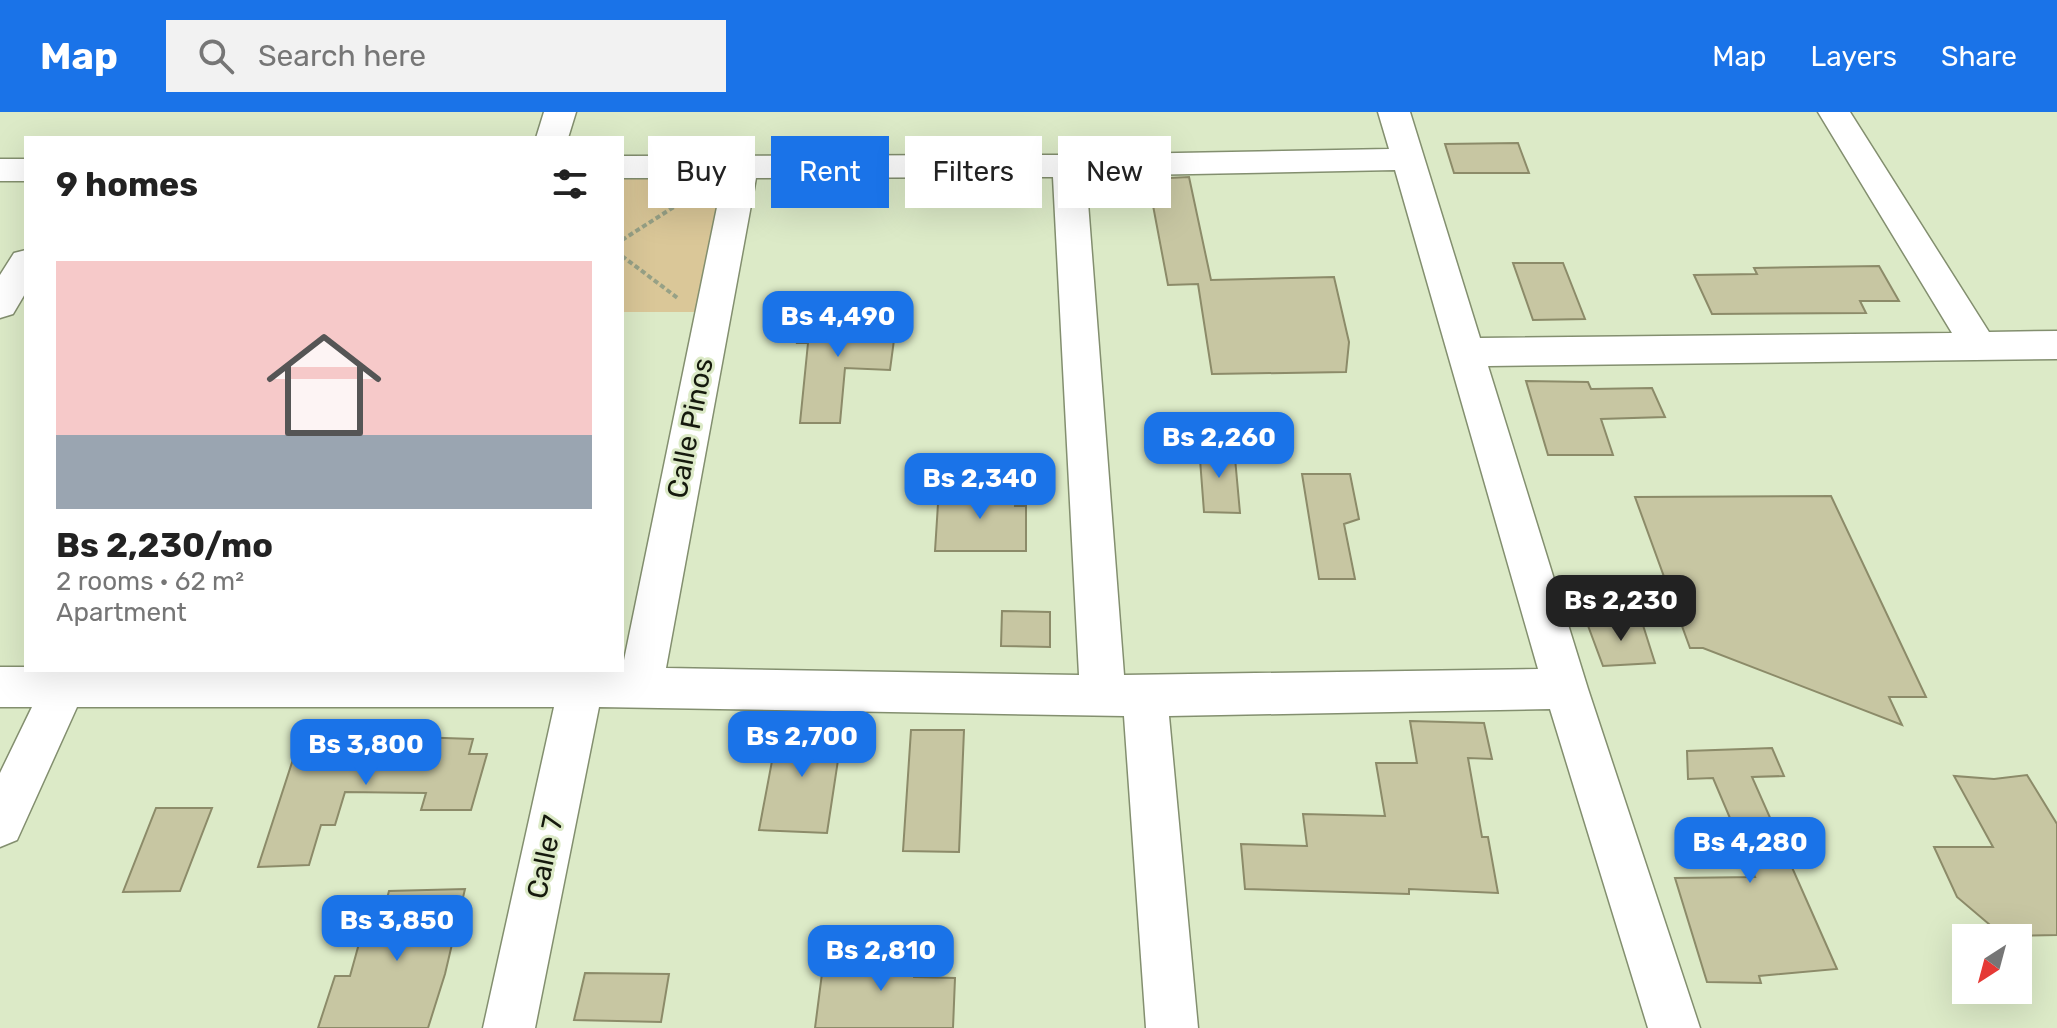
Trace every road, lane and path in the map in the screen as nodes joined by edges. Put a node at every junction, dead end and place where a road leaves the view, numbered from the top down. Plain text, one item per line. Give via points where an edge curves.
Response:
1 (560, 112) edge
2 (1394, 112) edge
3 (1834, 112) edge
4 (553, 136) edge
5 (1407, 159) junction
6 (1171, 164) edge
7 (1058, 166) edge
8 (624, 167) edge
9 (648, 167) edge
10 (755, 168) edge
11 (0, 170) edge
12 (24, 170) edge
13 (673, 208) edge
14 (733, 208) edge
15 (1073, 208) edge
16 (624, 239) edge
17 (624, 258) edge
18 (24, 265) edge
19 (683, 302) dead end
20 (0, 305) edge
21 (2057, 345) edge
22 (1979, 346) junction
23 (1466, 352) junction
24 (226, 679) edge
25 (0, 687) edge
26 (581, 687) junction
27 (640, 688) junction
28 (63, 689) junction
29 (1566, 689) junction
30 (1124, 695) junction
31 (0, 824) edge
32 (509, 1028) edge
33 (1172, 1028) edge
34 (1674, 1028) edge

1 - 4 street
2 - 5 street
3 - 22 street
5 - 6 street
5 - 23 street
7 - 10 street
8 - 9 street
11 - 12 street
13 - 16 path
14 - 27 street, Calle Pinos
15 - 30 street
17 - 19 path
18 - 20 street
21 - 22 street
22 - 23 street
23 - 29 street
24 - 26 street
24 - 28 street
25 - 28 street
26 - 27 street
26 - 32 street, Calle 7
27 - 30 street
28 - 31 street
29 - 30 street
29 - 34 street
30 - 33 street

